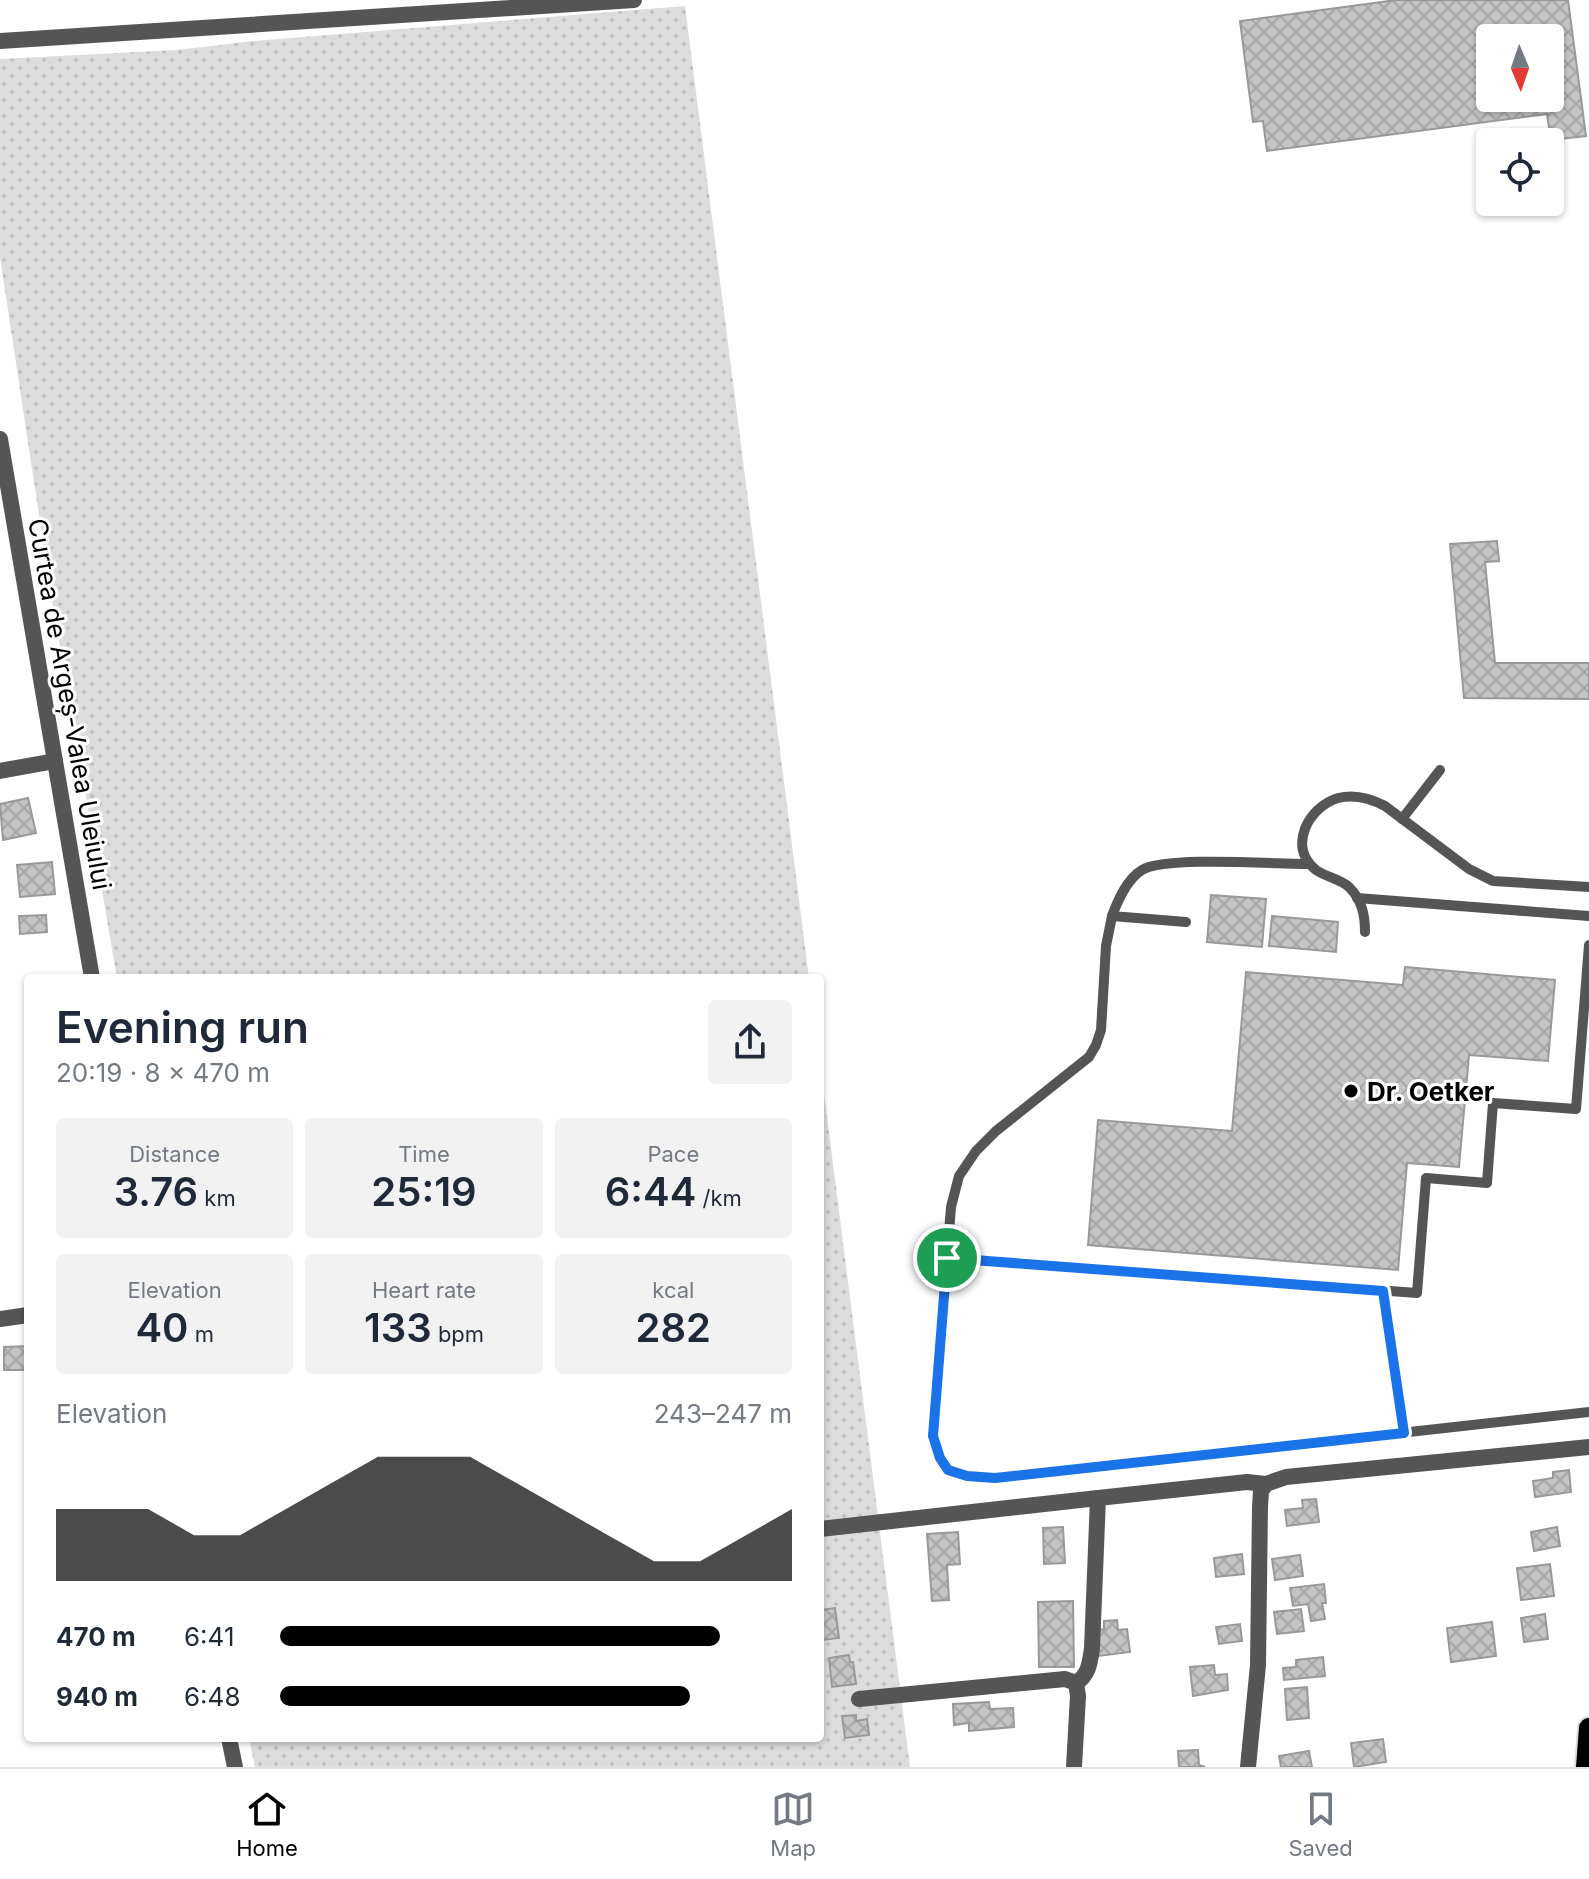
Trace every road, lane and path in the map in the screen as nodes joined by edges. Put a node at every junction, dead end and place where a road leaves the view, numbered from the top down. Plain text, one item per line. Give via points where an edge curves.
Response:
1 (634, 0) edge
2 (443, 6) edge
3 (0, 41) edge
4 (0, 439) edge
5 (55, 761) junction
6 (1440, 770) dead end
7 (0, 771) edge
8 (1402, 819) junction
9 (1309, 864) junction
10 (1589, 887) edge
11 (1357, 898) junction
12 (1112, 916) junction
13 (1589, 916) edge
14 (1186, 922) dead end
15 (1365, 932) dead end
16 (1589, 945) edge
17 (91, 974) edge
18 (947, 1258) junction
19 (1383, 1291) junction
20 (24, 1316) edge
21 (0, 1319) edge
22 (1589, 1412) edge
23 (1404, 1433) junction
24 (1589, 1447) edge
25 (1266, 1484) junction
26 (1098, 1498) junction
27 (824, 1529) edge
28 (1076, 1683) junction
29 (859, 1699) dead end
30 (1589, 1728) edge
31 (230, 1742) edge
32 (235, 1767) edge
33 (1074, 1767) edge
34 (1248, 1767) edge
35 (1586, 1767) edge

1 - 2 street
2 - 3 street
4 - 5 street, Curtea de Argeș-Valea Uleiului
5 - 7 street
5 - 17 street, Curtea de Argeș-Valea Uleiului
6 - 8 lane
8 - 9 lane via 1373,800 1350,796 1319,807 1304,834
8 - 10 lane via 1493,881
9 - 11 lane via 1347,885
9 - 12 lane via 1160,864 1141,870 1120,895
11 - 13 lane
11 - 15 lane via 1365,914
12 - 14 lane
12 - 18 lane via 1096,1045 1089,1057 976,1151 959,1176
16 - 19 lane via 1576,1109 1493,1103 1487,1183 1426,1178 1417,1293
18 - 19 lane
18 - 23 lane via 933,1436 948,1470 995,1478
19 - 23 lane
20 - 21 street
22 - 23 lane
24 - 25 street via 1286,1477
25 - 26 street
25 - 34 street via 1261,1491 1258,1665
26 - 27 street
26 - 28 street via 1092,1648 1089,1669
28 - 29 street via 1065,1679
28 - 33 street
30 - 35 main road
31 - 32 street

